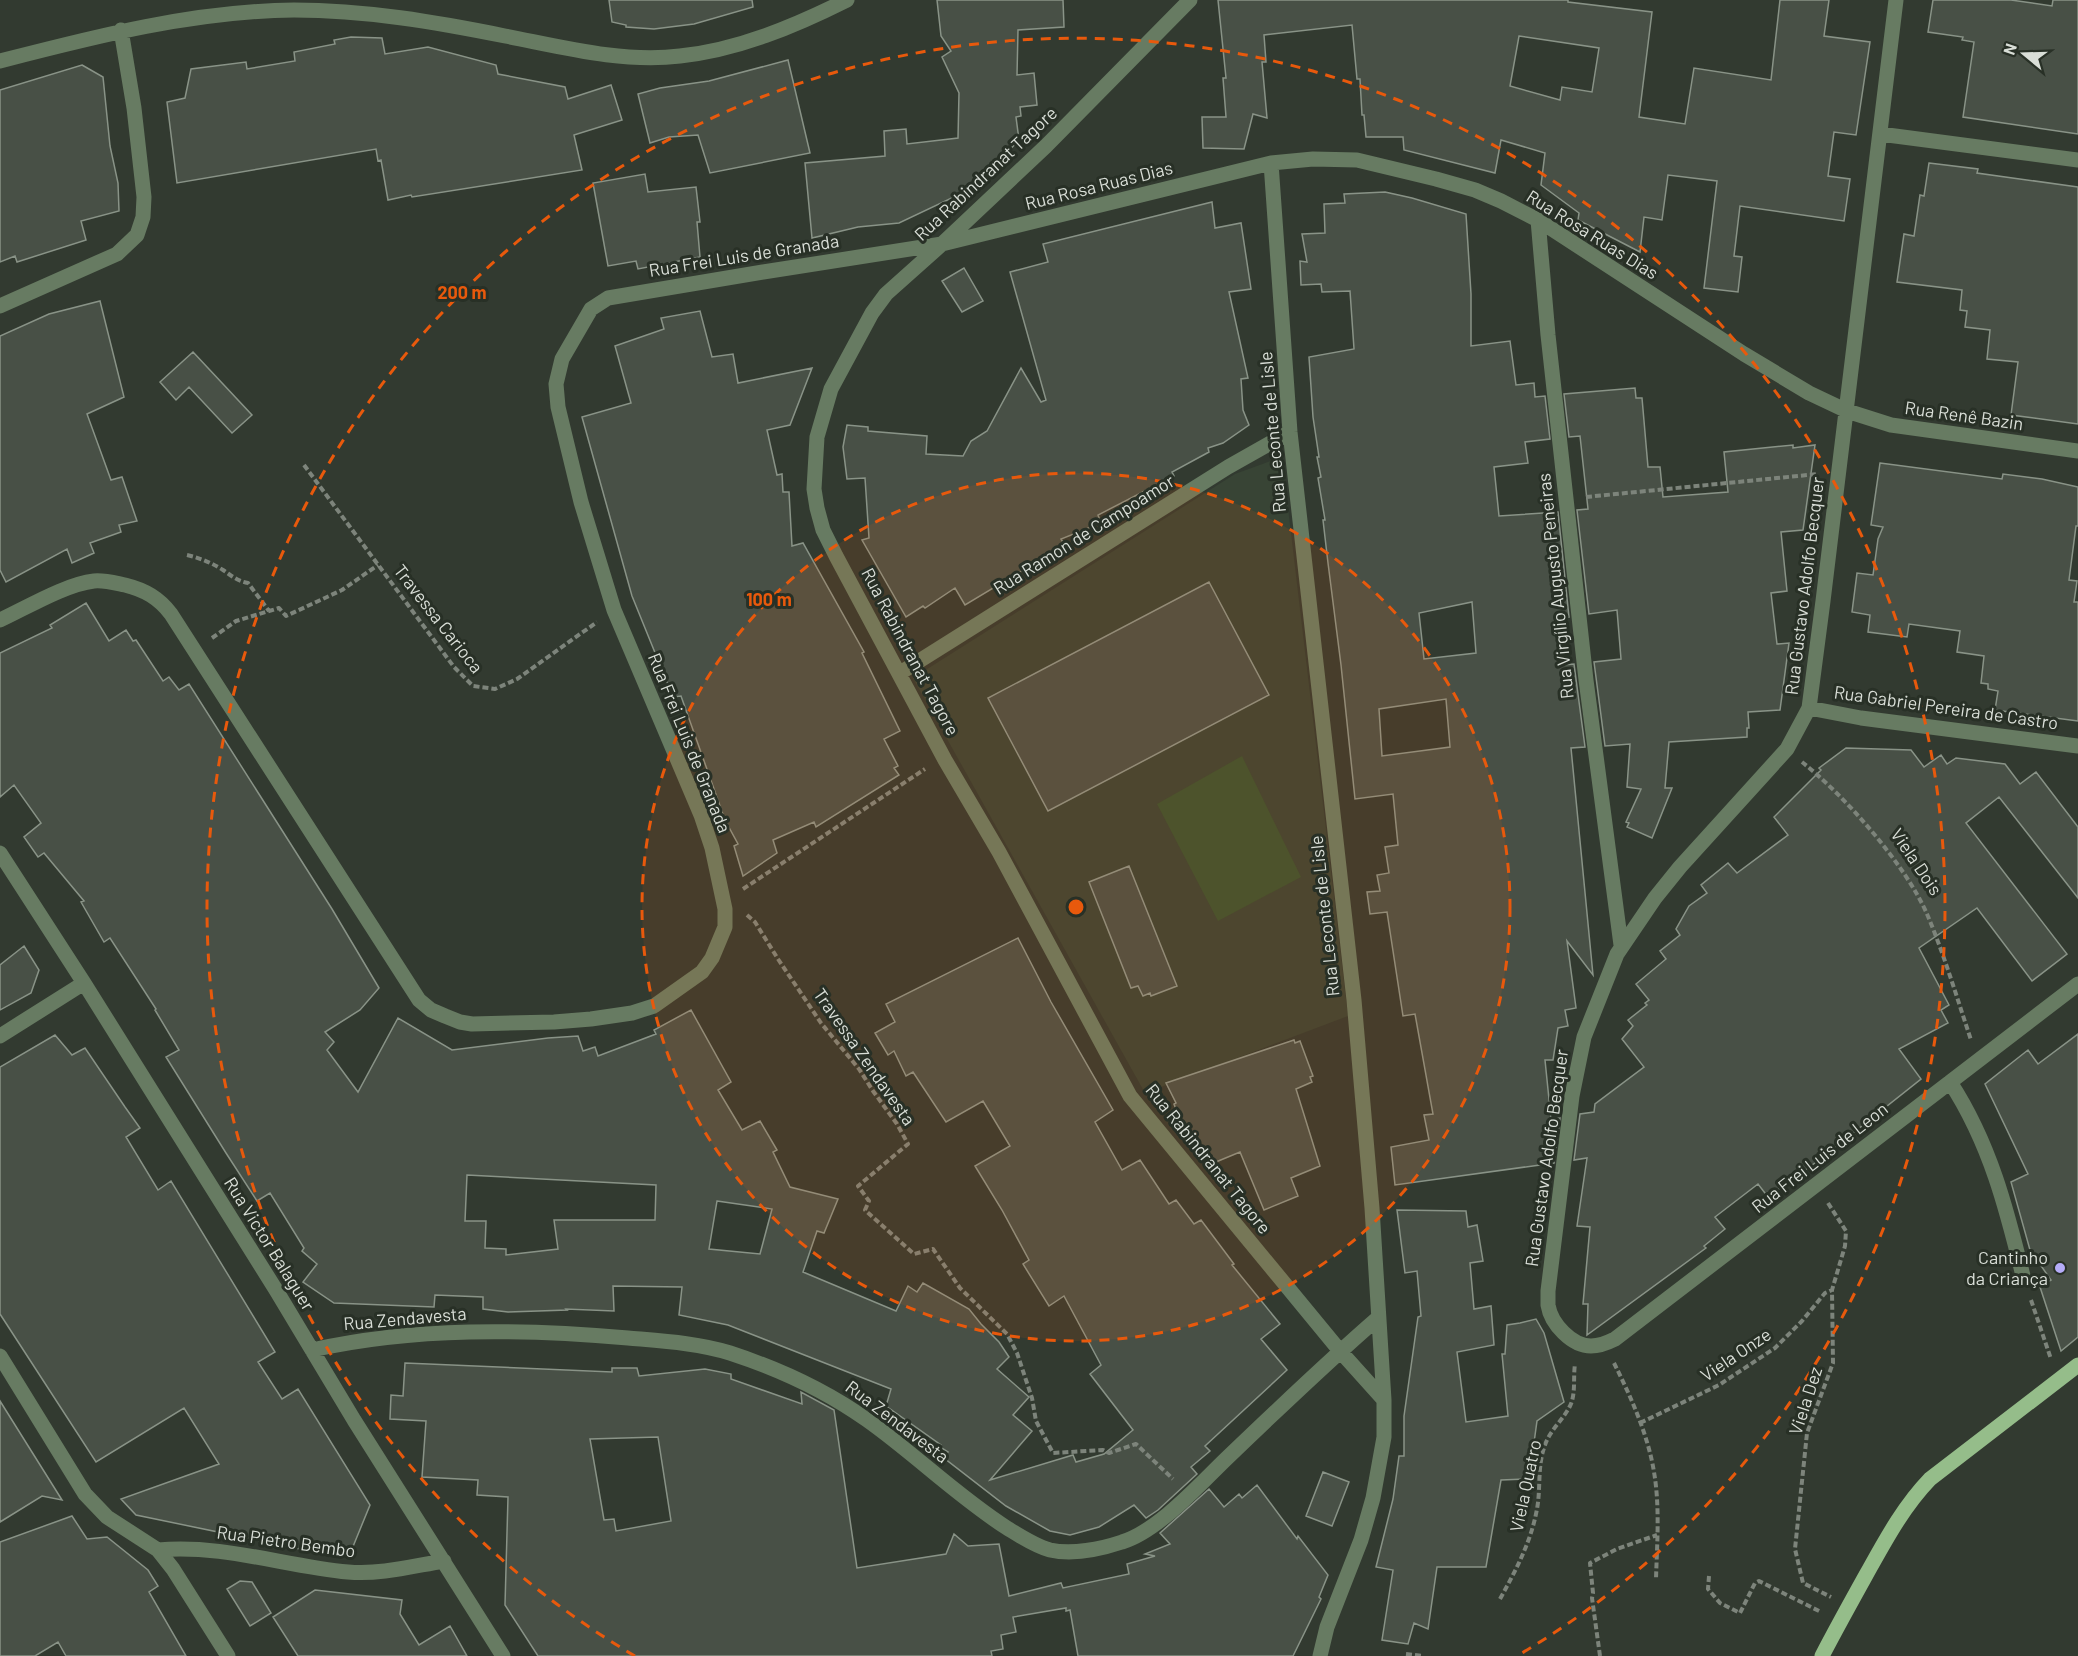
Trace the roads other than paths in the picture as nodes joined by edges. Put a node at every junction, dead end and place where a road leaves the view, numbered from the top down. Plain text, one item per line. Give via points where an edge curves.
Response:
1 (847, 0) edge
2 (1190, 0) edge
3 (1896, 0) edge
4 (121, 30) junction
5 (0, 61) edge
6 (1880, 134) junction
7 (2078, 160) edge
8 (1271, 164) junction
9 (1538, 220) junction
10 (942, 244) junction
11 (0, 306) edge
12 (1846, 411) junction
13 (1290, 432) junction
14 (2078, 451) edge
15 (0, 620) edge
16 (900, 673) junction
17 (1809, 708) junction
18 (2078, 746) edge
19 (0, 853) edge
20 (1621, 945) junction
21 (84, 982) junction
22 (2078, 984) edge
23 (0, 1036) edge
24 (1950, 1082) junction
25 (2024, 1280) road end
26 (1378, 1318) junction
27 (1604, 1344) joint
28 (312, 1350) junction
29 (1340, 1351) junction
30 (0, 1356) edge
31 (2078, 1365) edge
32 (1384, 1400) junction
33 (158, 1550) junction
34 (444, 1561) junction
35 (228, 1656) edge
36 (503, 1656) edge
37 (1320, 1656) edge
38 (1822, 1656) edge

1 - 4 street via 776,32 680,57 602,54 389,16 315,11 200,17
2 - 10 street, Rua Rabindranat Tagore via 1046,146
3 - 6 street, Rua Gustavo Adolfo Becquer
4 - 5 street
4 - 11 street via 144,197 137,235 117,254
6 - 7 street
6 - 12 street, Rua Gustavo Adolfo Becquer
8 - 9 street, Rua Rosa Ruas Dias via 1313,159 1357,160 1475,190
8 - 10 street, Rua Rosa Ruas Dias
8 - 13 street, Rua Leconte de Lisle
9 - 12 street, Rua Rosa Ruas Dias via 1744,354
9 - 20 street, Rua Virgílio Augusto Peneiras via 1586,680
10 - 15 street, Rua Frei Luis de Granada via 608,298 591,309 562,359 556,384 558,407 581,502 614,610 701,815 725,909 721,939 702,972 654,1006 632,1013 554,1022 472,1024 425,1005 195,650 171,614 154,597 134,587 94,581
10 - 16 street, Rua Rabindranat Tagore via 886,294 872,314 831,389 817,437 814,489 823,530
12 - 14 street, Rua Renê Bazin via 1890,425
12 - 17 street, Rua Gustavo Adolfo Becquer
13 - 16 street, Rua Ramon de Campoamor
13 - 26 street, Rua Leconte de Lisle via 1354,1000
16 - 29 street, Rua Rabindranat Tagore via 1130,1096
17 - 18 street, Rua Gabriel Pereira de Castro
17 - 20 street, Rua Gustavo Adolfo Becquer via 1787,749 1680,867
19 - 21 street, Rua Victor Balaguer
20 - 27 street, Rua Gustavo Adolfo Becquer via 1584,1037 1568,1119 1548,1291 1548,1307 1569,1338 1590,1347
21 - 23 street
21 - 28 street, Rua Victor Balaguer
22 - 24 street, Rua Frei Luis de Leon
24 - 25 street via 1977,1128 2004,1199
24 - 27 street, Rua Frei Luis de Leon
26 - 29 street, Rua Zendavesta
26 - 32 street, Rua Leconte de Lisle
28 - 29 street, Rua Zendavesta via 402,1335 484,1332 581,1334 718,1349 817,1388 867,1420 998,1522 1051,1550 1094,1549 1124,1542 1146,1531
28 - 34 street, Rua Victor Balaguer
29 - 32 street
30 - 33 street via 85,1494 107,1517
31 - 38 main road via 1921,1489 1893,1527
32 - 37 street, Rua Leconte de Lisle via 1384,1437 1373,1498
33 - 34 street, Rua Pietro Bembo via 215,1551 350,1572
33 - 35 street
34 - 36 street, Rua Victor Balaguer

